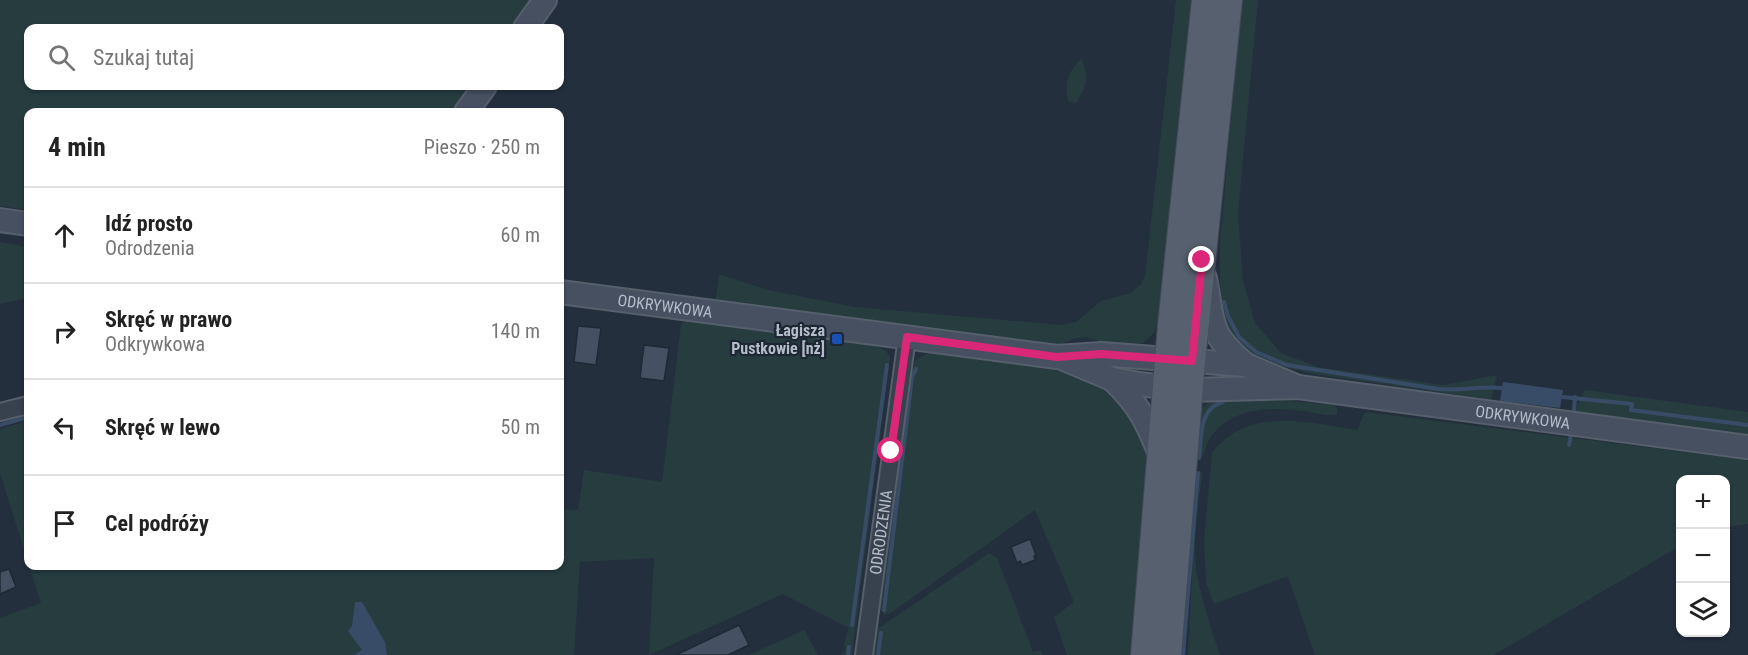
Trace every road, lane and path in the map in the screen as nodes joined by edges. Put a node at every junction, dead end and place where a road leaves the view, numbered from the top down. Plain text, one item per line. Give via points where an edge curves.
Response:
1 (545, 0) edge
2 (1205, 0) edge
3 (1229, 0) edge
4 (528, 24) edge
5 (482, 90) edge
6 (469, 108) edge
7 (0, 220) edge
8 (24, 223) edge
9 (1202, 260) junction
10 (564, 293) edge
11 (907, 337) junction
12 (1057, 357) junction
13 (1179, 360) junction
14 (1246, 365) junction
15 (1112, 379) junction
16 (1298, 387) junction
17 (1177, 388) junction
18 (24, 406) edge
19 (0, 412) edge
20 (1748, 447) edge
21 (1160, 454) junction
22 (864, 655) edge
23 (1144, 655) edge
24 (1168, 655) edge

1 - 4 street
2 - 13 main road
3 - 9 main road
5 - 6 street
7 - 8 street
9 - 13 main road
9 - 14 street, ODKRYWKOWA via 1212,324 1227,349
10 - 11 street, ODKRYWKOWA
11 - 12 street, ODKRYWKOWA
11 - 22 street, ODRODZENIA
12 - 13 street, ODKRYWKOWA via 1101,354
12 - 15 street, ODKRYWKOWA
13 - 14 street, ODKRYWKOWA
13 - 17 main road
14 - 16 street, ODKRYWKOWA
15 - 17 street, ODKRYWKOWA
15 - 21 street, ODKRYWKOWA via 1148,422
16 - 17 street, ODKRYWKOWA
16 - 20 street, ODKRYWKOWA
17 - 21 main road
17 - 24 main road
18 - 19 street
21 - 23 main road

